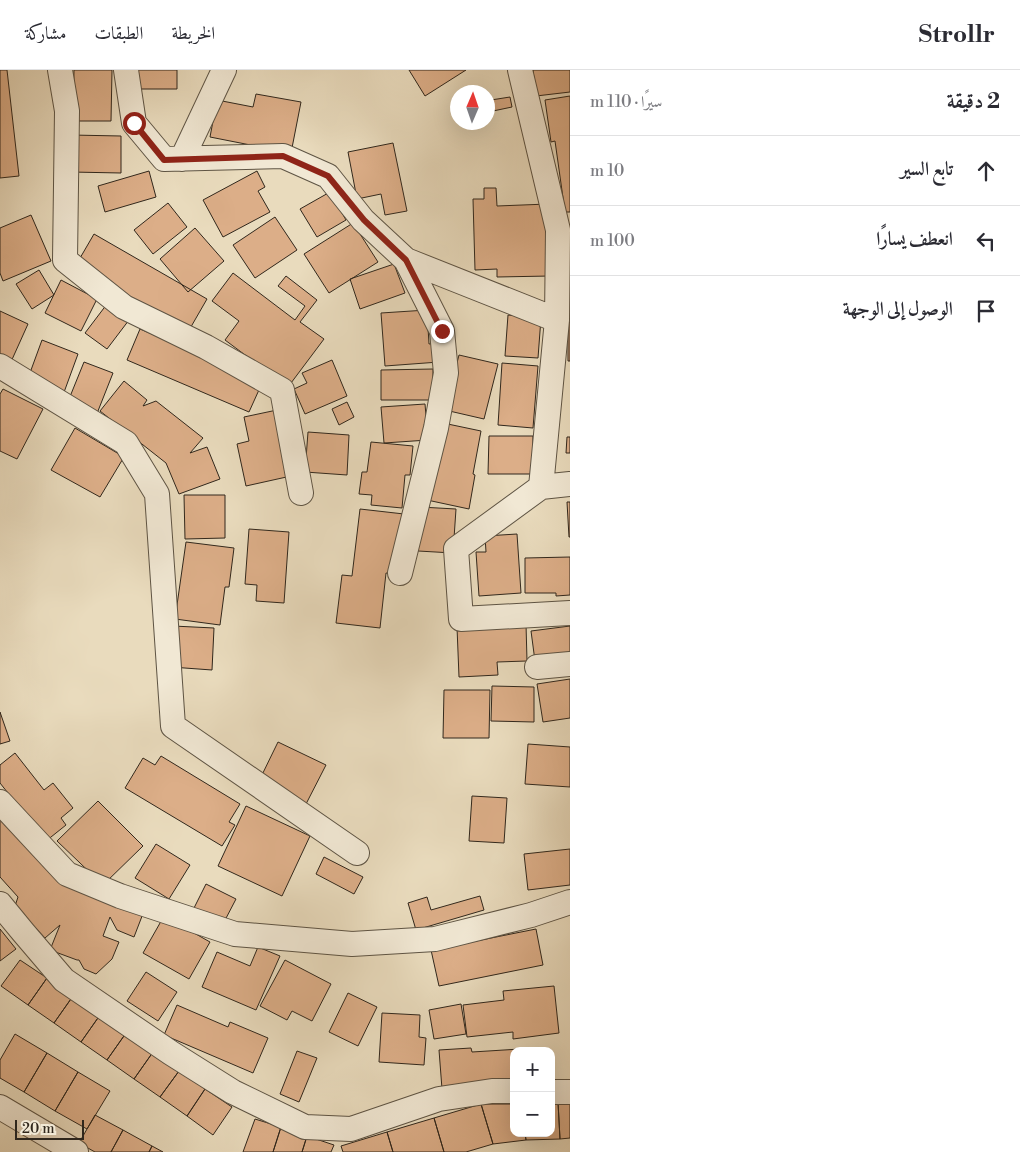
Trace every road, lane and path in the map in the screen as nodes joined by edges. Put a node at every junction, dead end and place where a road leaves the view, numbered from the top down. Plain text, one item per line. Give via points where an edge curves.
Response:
1 (60, 70) edge
2 (126, 70) edge
3 (224, 70) edge
4 (520, 70) edge
5 (182, 159) junction
6 (406, 260) junction
7 (557, 320) junction
8 (0, 366) edge
9 (570, 484) edge
10 (541, 488) junction
11 (301, 493) dead end
12 (400, 573) dead end
13 (570, 613) edge
14 (570, 664) edge
15 (537, 667) dead end
16 (0, 802) edge
17 (356, 853) dead end
18 (570, 902) edge
19 (0, 904) edge
20 (510, 1091) edge
21 (555, 1092) edge
22 (570, 1092) edge
23 (0, 1107) edge
24 (76, 1152) edge

1 - 11 street via 67,111 65,260 124,307 206,347 282,390
2 - 5 street via 134,123 164,160
3 - 5 street
4 - 7 street via 558,230
5 - 6 street via 283,156 328,176 364,220
6 - 7 street
6 - 12 street via 442,331 446,373 436,428
7 - 10 street
8 - 17 street via 126,443 156,494 173,726
9 - 10 street
10 - 13 street via 456,549 461,619
14 - 15 street
16 - 18 street via 67,874 120,896 235,934 352,944 435,939
19 - 20 street via 64,980 233,1092 305,1127 351,1129 439,1099
21 - 22 street
23 - 24 street

